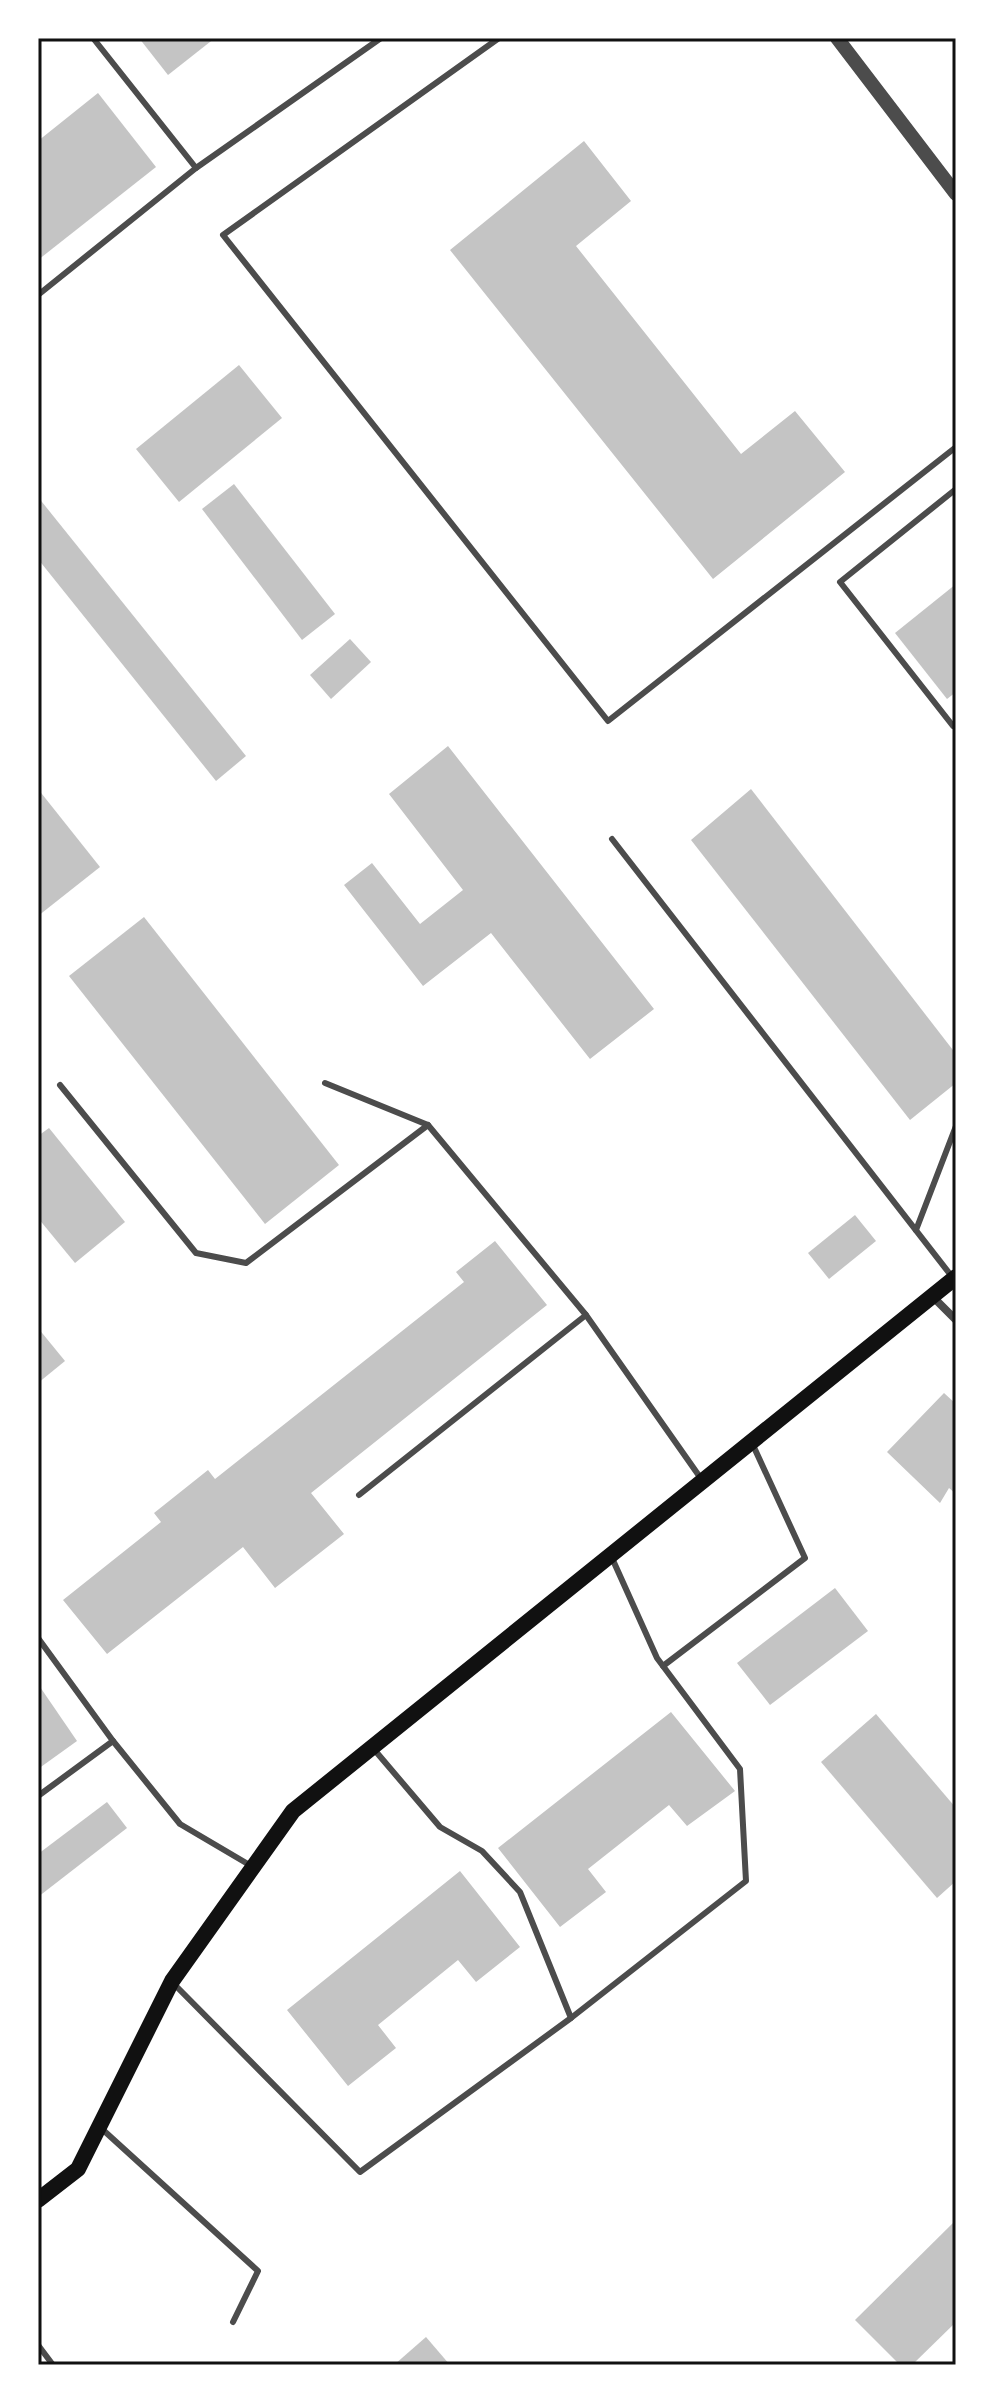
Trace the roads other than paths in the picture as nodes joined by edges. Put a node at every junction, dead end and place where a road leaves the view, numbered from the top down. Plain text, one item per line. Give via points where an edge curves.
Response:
1 (93, 38) edge
2 (381, 38) edge
3 (499, 38) edge
4 (837, 38) edge
5 (196, 168) junction
6 (956, 194) edge
7 (38, 295) edge
8 (956, 447) edge
9 (956, 489) edge
10 (956, 724) edge
11 (612, 839) dead end
12 (325, 1083) dead end
13 (60, 1085) dead end
14 (428, 1125) junction
15 (956, 1126) edge
16 (916, 1230) junction
17 (955, 1278) edge
18 (932, 1296) junction
19 (586, 1315) junction
20 (956, 1320) edge
21 (751, 1442) junction
22 (703, 1482) junction
23 (359, 1495) dead end
24 (610, 1555) junction
25 (38, 1638) edge
26 (663, 1666) junction
27 (113, 1741) junction
28 (372, 1747) junction
29 (38, 1796) edge
30 (253, 1867) junction
31 (172, 1981) junction
32 (571, 2018) junction
33 (99, 2126) junction
34 (38, 2200) edge
35 (233, 2322) dead end
36 (38, 2345) edge
37 (53, 2365) edge

1 - 5 lane
2 - 5 lane
3 - 8 lane via 223,235 608,721
4 - 6 street
5 - 7 lane
9 - 10 lane via 840,582
11 - 16 lane
12 - 14 lane
13 - 14 lane via 196,1253 246,1263
14 - 19 lane
15 - 16 lane
16 - 17 lane
17 - 18 main road
18 - 20 street
18 - 21 main road
19 - 22 lane
19 - 23 lane
21 - 22 main road
21 - 26 lane via 805,1558
22 - 24 main road
24 - 26 lane
24 - 28 main road
25 - 27 lane
26 - 32 lane via 740,1769 746,1881
27 - 29 lane
27 - 30 lane via 180,1824
28 - 30 main road via 293,1811
28 - 32 lane via 440,1827 482,1851 520,1892
30 - 31 main road
31 - 32 lane via 360,2172
31 - 33 main road
33 - 34 main road via 78,2169
33 - 35 lane via 258,2271
36 - 37 lane

